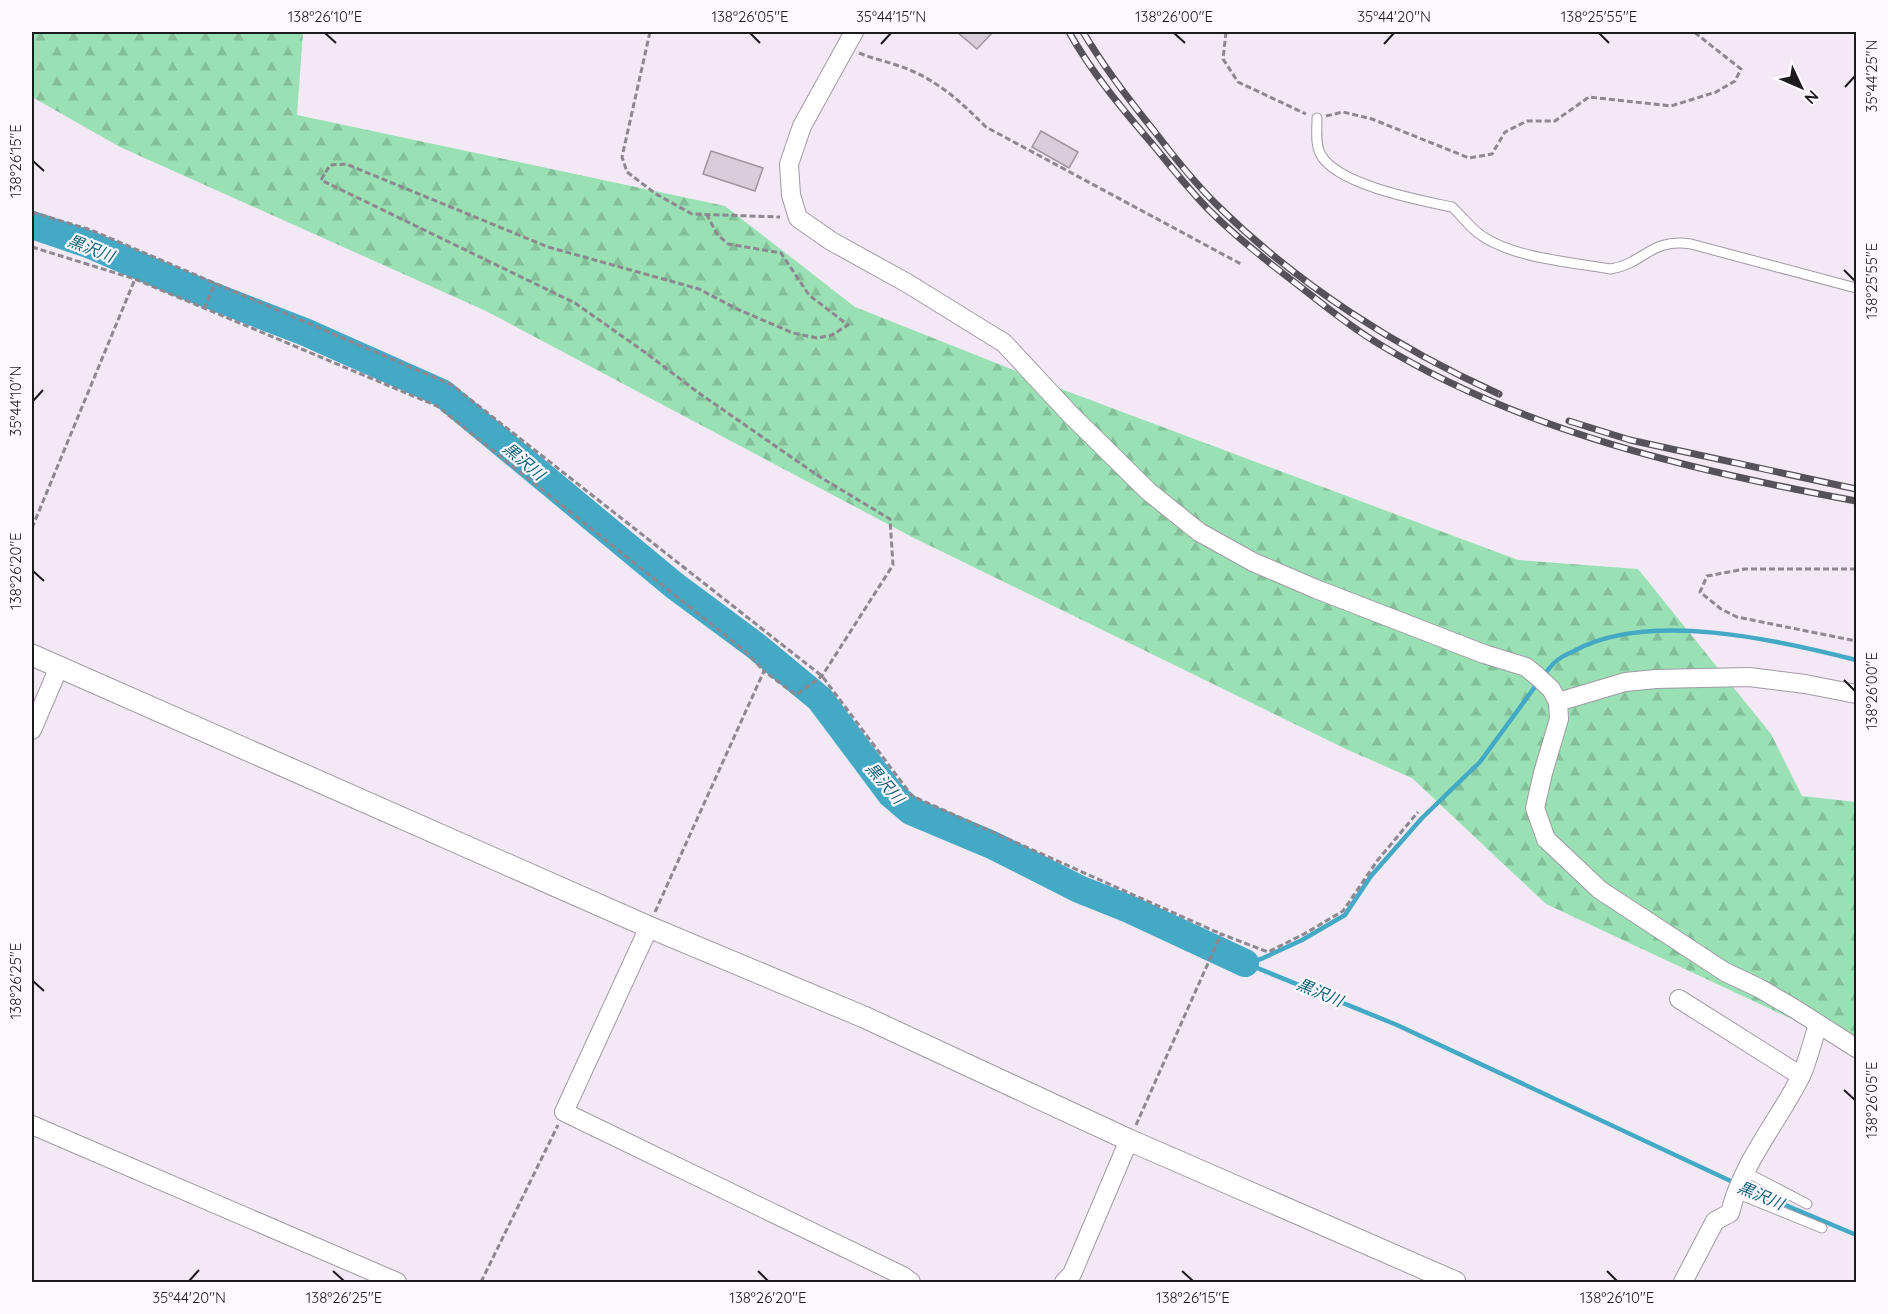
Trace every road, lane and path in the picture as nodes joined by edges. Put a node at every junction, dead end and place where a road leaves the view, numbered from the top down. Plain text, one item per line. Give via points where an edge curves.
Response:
1 (650, 32) edge
2 (1226, 32) edge
3 (1694, 32) edge
4 (850, 39) edge
5 (1317, 118) junction
6 (32, 212) edge
7 (707, 215) junction
8 (798, 218) junction
9 (32, 247) edge
10 (1241, 264) dead end
11 (135, 279) junction
12 (215, 283) junction
13 (1857, 288) edge
14 (204, 309) junction
15 (32, 528) edge
16 (1857, 569) edge
17 (1857, 641) edge
18 (32, 656) edge
19 (59, 667) junction
20 (764, 670) junction
21 (822, 676) junction
22 (1857, 694) edge
23 (1558, 702) junction
24 (32, 730) edge
25 (1418, 812) dead end
26 (649, 927) junction
27 (1221, 934) junction
28 (1679, 999) dead end
29 (1818, 1025) junction
30 (1857, 1048) edge
31 (1801, 1076) junction
32 (564, 1112) junction
33 (32, 1125) edge
34 (1130, 1140) junction
35 (1744, 1171) junction
36 (1735, 1192) junction
37 (1807, 1204) dead end
38 (1822, 1228) dead end
39 (397, 1282) edge
40 (481, 1282) edge
41 (911, 1282) edge
42 (1064, 1282) edge
43 (1455, 1282) edge
44 (1683, 1282) edge

1 - 7 path via 622,157 627,172 656,194 692,214
2 - 5 path via 1223,60 1238,82
3 - 5 path via 1741,69 1735,81 1716,92 1671,106 1589,97 1555,121 1527,121 1504,132 1491,154 1468,158 1372,119 1343,112
4 - 8 street via 802,126 789,164 791,195
4 - 10 path via 937,83 986,127
5 - 13 lane via 1319,153 1337,171 1362,184 1452,207 1477,233 1509,251 1611,269 1626,266 1660,245 1676,242
6 - 12 path via 91,230
7 - 8 path
7 - 21 path via 717,234 728,244 781,253 809,295 848,324 832,335 817,338 793,333 699,289 548,247 346,164 330,165 321,180 575,303 820,477 890,519 893,566
8 - 23 street via 1004,343 1148,492 1199,532 1316,590 1526,667 1551,689
9 - 11 path
11 - 14 path
11 - 15 path
12 - 14 path
12 - 21 path via 452,385
14 - 20 path via 437,406 746,651
16 - 17 path via 1745,569 1707,576 1700,592 1737,617
18 - 19 street
19 - 24 street
19 - 26 street
20 - 21 path via 796,695
20 - 26 path
21 - 27 path via 912,796
22 - 23 street via 1749,677 1667,678 1625,682
23 - 29 street via 1559,719 1536,808 1546,839 1600,890 1725,972
25 - 27 path via 1377,861 1343,911 1268,952
26 - 32 street
26 - 34 street via 864,1017
27 - 34 path
28 - 31 street
29 - 30 street
29 - 31 street
31 - 35 street
32 - 40 path
32 - 41 street
33 - 39 street
34 - 42 street via 1072,1274
34 - 43 street
35 - 36 street
35 - 37 lane
36 - 38 lane
36 - 44 street via 1730,1213 1715,1221

